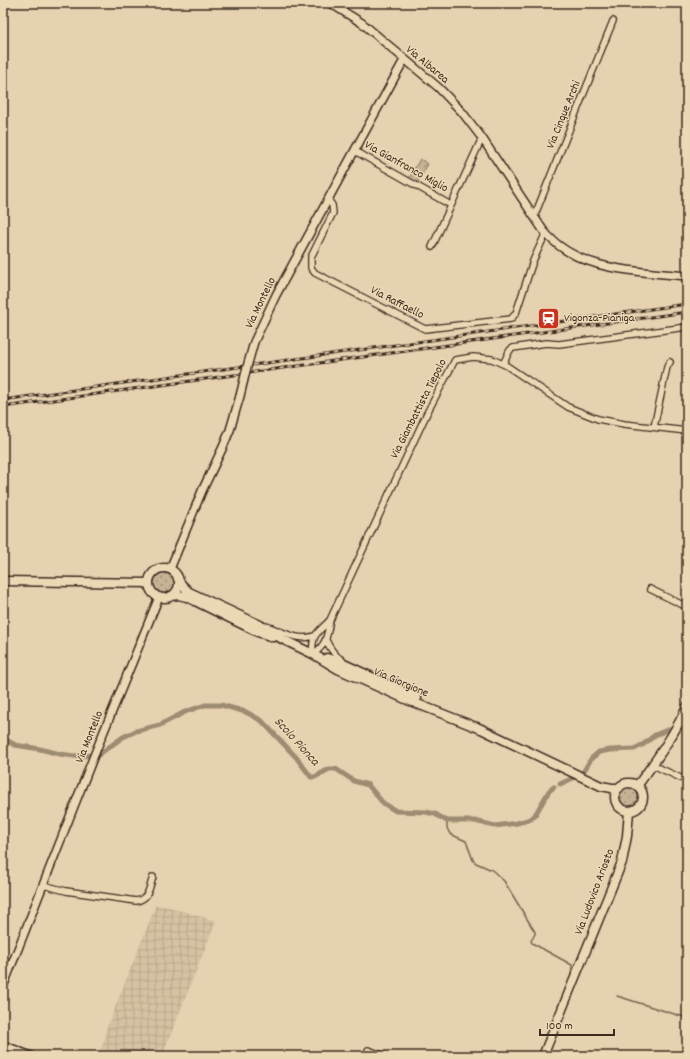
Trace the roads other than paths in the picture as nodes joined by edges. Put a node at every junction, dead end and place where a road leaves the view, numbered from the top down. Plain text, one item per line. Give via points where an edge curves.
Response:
1 (330, 3) edge
2 (613, 21) dead end
3 (404, 60) junction
4 (482, 138) junction
5 (354, 151) junction
6 (328, 200) junction
7 (447, 203) dead end
8 (534, 217) junction
9 (546, 235) junction
10 (432, 247) dead end
11 (687, 276) edge
12 (687, 327) edge
13 (670, 362) dead end
14 (503, 364) junction
15 (654, 428) junction
16 (687, 431) edge
17 (170, 569) junction
18 (178, 579) junction
19 (3, 581) edge
20 (149, 582) junction
21 (650, 589) dead end
22 (172, 596) junction
23 (159, 597) junction
24 (687, 607) edge
25 (330, 620) junction
26 (260, 625) junction
27 (314, 636) junction
28 (282, 639) junction
29 (326, 640) junction
30 (313, 654) junction
31 (419, 699) junction
32 (687, 707) edge
33 (481, 729) junction
34 (653, 765) junction
35 (687, 781) edge
36 (601, 786) junction
37 (637, 786) junction
38 (619, 788) junction
39 (616, 800) junction
40 (629, 811) junction
41 (153, 877) dead end
42 (43, 885) junction
43 (3, 987) edge
44 (3, 1045) edge
45 (368, 1050) dead end
46 (31, 1056) edge
47 (385, 1056) edge
48 (543, 1056) edge

1 - 3 street, Via Albarea via 362,23
2 - 8 street, Via Cinque Archi
3 - 4 street, Via Albarea via 439,88
3 - 5 street, Via Montello
4 - 8 street, Via Albarea
4 - 10 street
5 - 6 street, Via Montello
5 - 7 street, Via Gianfranco Miglio
6 - 9 street, Via Raffaello via 333,213 312,257 311,268 315,273 425,329 511,319 516,313 533,261
6 - 17 street, Via Montello, bridge via 271,305 254,342 230,430
8 - 9 street, Via Albarea
9 - 11 street, Via Albarea via 564,251 590,261 629,270
12 - 14 street via 513,348
13 - 15 street
14 - 15 street, Via Giambattista Tiepolo via 588,416 609,422
14 - 25 street, Via Giambattista Tiepolo via 483,357 455,360
15 - 16 street, Via Giambattista Tiepolo
17 - 18 main road
17 - 20 main road via 157,570 150,576
18 - 22 main road via 177,590
18 - 26 main road, Via Giorgione via 189,592
19 - 20 main road
20 - 23 main road via 152,591
21 - 24 street
22 - 23 main road
22 - 28 main road, Via Giorgione via 187,597 258,632
23 - 42 street, Via Montello
25 - 27 street, Via Giambattista Tiepolo
25 - 29 street, Via Giambattista Tiepolo
26 - 27 street via 297,638
26 - 28 main road, Via Giorgione
27 - 30 street
28 - 30 main road, Via Giorgione
29 - 30 street
29 - 31 street, Via Giorgione via 335,656 404,689
30 - 31 main road, Via Giorgione via 342,663
30 - 33 main road, Via Giorgione via 357,678
31 - 33 main road, Via Giorgione
32 - 34 main road
33 - 36 main road, Via Giorgione
34 - 35 street
34 - 37 main road
36 - 38 main road, Via Giorgione
36 - 39 main road, Via Giorgione
37 - 38 main road via 628,784
37 - 40 main road via 642,793 642,802 637,809
38 - 39 main road
39 - 40 main road via 620,808
40 - 48 main road, Via Ludovico Ariosto via 628,836 622,862
41 - 42 street via 146,897 136,901 66,891
42 - 43 street, Via Montello
44 - 46 street
45 - 47 street

